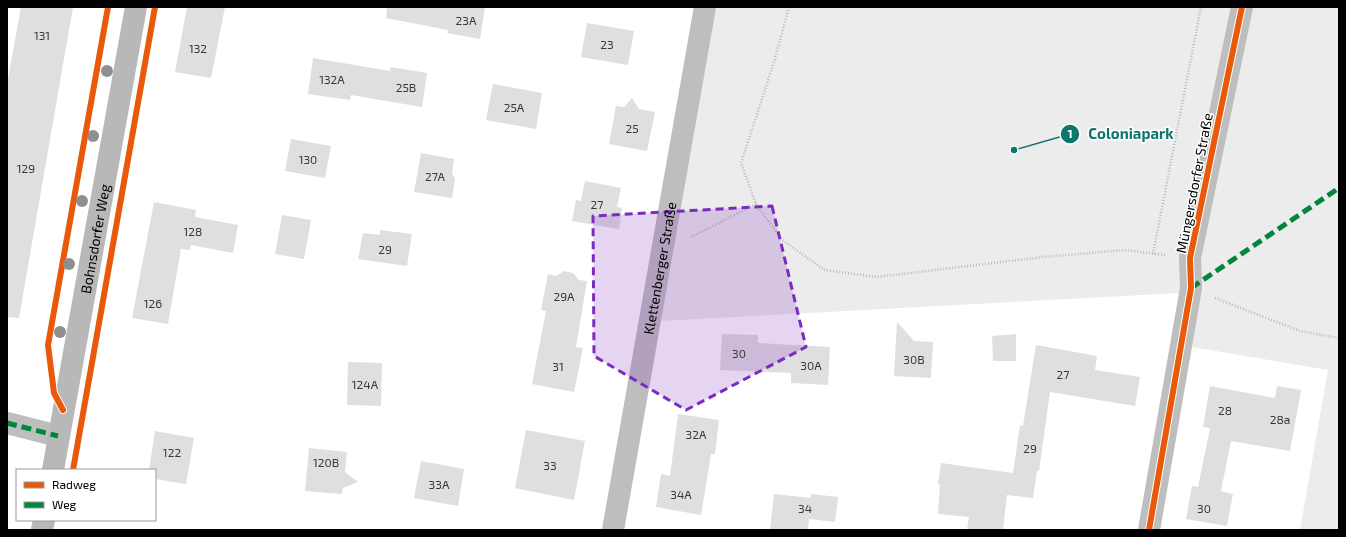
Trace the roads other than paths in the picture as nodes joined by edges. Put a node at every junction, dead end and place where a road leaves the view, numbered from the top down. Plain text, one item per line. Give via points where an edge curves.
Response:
1 (136, 7) edge
2 (705, 7) edge
3 (1242, 7) edge
4 (7, 424) edge
5 (58, 436) junction
6 (53, 469) edge
7 (613, 530) edge
8 (1149, 530) edge

1 - 5 street, Bohnsdorfer Weg
2 - 7 street, Klettenberger Straße
3 - 8 street, Müngersdorfer Straße via 1190,258 1191,288
4 - 5 street
5 - 6 street, Bohnsdorfer Weg

